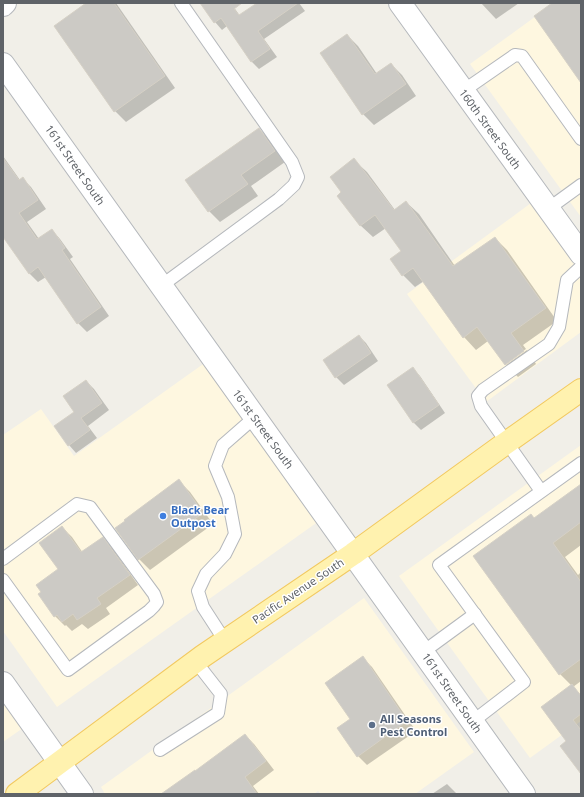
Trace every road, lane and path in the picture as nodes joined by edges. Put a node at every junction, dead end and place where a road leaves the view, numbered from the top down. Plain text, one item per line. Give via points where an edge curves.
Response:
1 (182, 3) edge
2 (400, 3) edge
3 (3, 64) edge
4 (463, 91) junction
5 (581, 139) edge
6 (581, 185) edge
7 (548, 209) junction
8 (581, 256) edge
9 (161, 286) junction
10 (581, 390) edge
11 (255, 417) junction
12 (507, 442) junction
13 (581, 463) edge
14 (541, 491) junction
15 (353, 554) junction
16 (3, 559) edge
17 (3, 580) edge
18 (475, 614) junction
19 (225, 641) junction
20 (423, 652) junction
21 (196, 662) junction
22 (3, 684) edge
23 (472, 722) junction
24 (160, 750) dead end
25 (60, 763) junction
26 (17, 794) edge
27 (82, 794) edge
28 (524, 794) edge

1 - 9 lane via 292,162 298,177 294,185 279,199
2 - 4 street, 160th Street South
3 - 9 street, 161st Street South
4 - 5 lane via 515,56 522,56
4 - 7 street, 160th Street South
6 - 7 lane
7 - 8 street, 160th Street South
8 - 12 lane via 567,280 559,327 549,344 478,396 481,406
9 - 11 street, 161st Street South
10 - 12 main road, Pacific Avenue South
11 - 15 street, 161st Street South
11 - 19 lane via 223,445 215,466 228,497 235,534 225,554 206,574 198,591 203,607
12 - 14 lane
12 - 15 main road, Pacific Avenue South
13 - 14 lane
14 - 18 lane via 439,565
15 - 19 main road, Pacific Avenue South
15 - 20 street, 161st Street South
16 - 17 lane via 77,504 90,507 154,594 157,602 149,611 68,670
18 - 20 lane
18 - 23 lane via 524,682
19 - 21 main road, Pacific Avenue South
20 - 23 street, 161st Street South
21 - 24 lane via 221,694 218,713
21 - 25 main road, Pacific Avenue South
22 - 25 street
23 - 28 street, 161st Street South
25 - 26 main road, Pacific Avenue South
25 - 27 street

